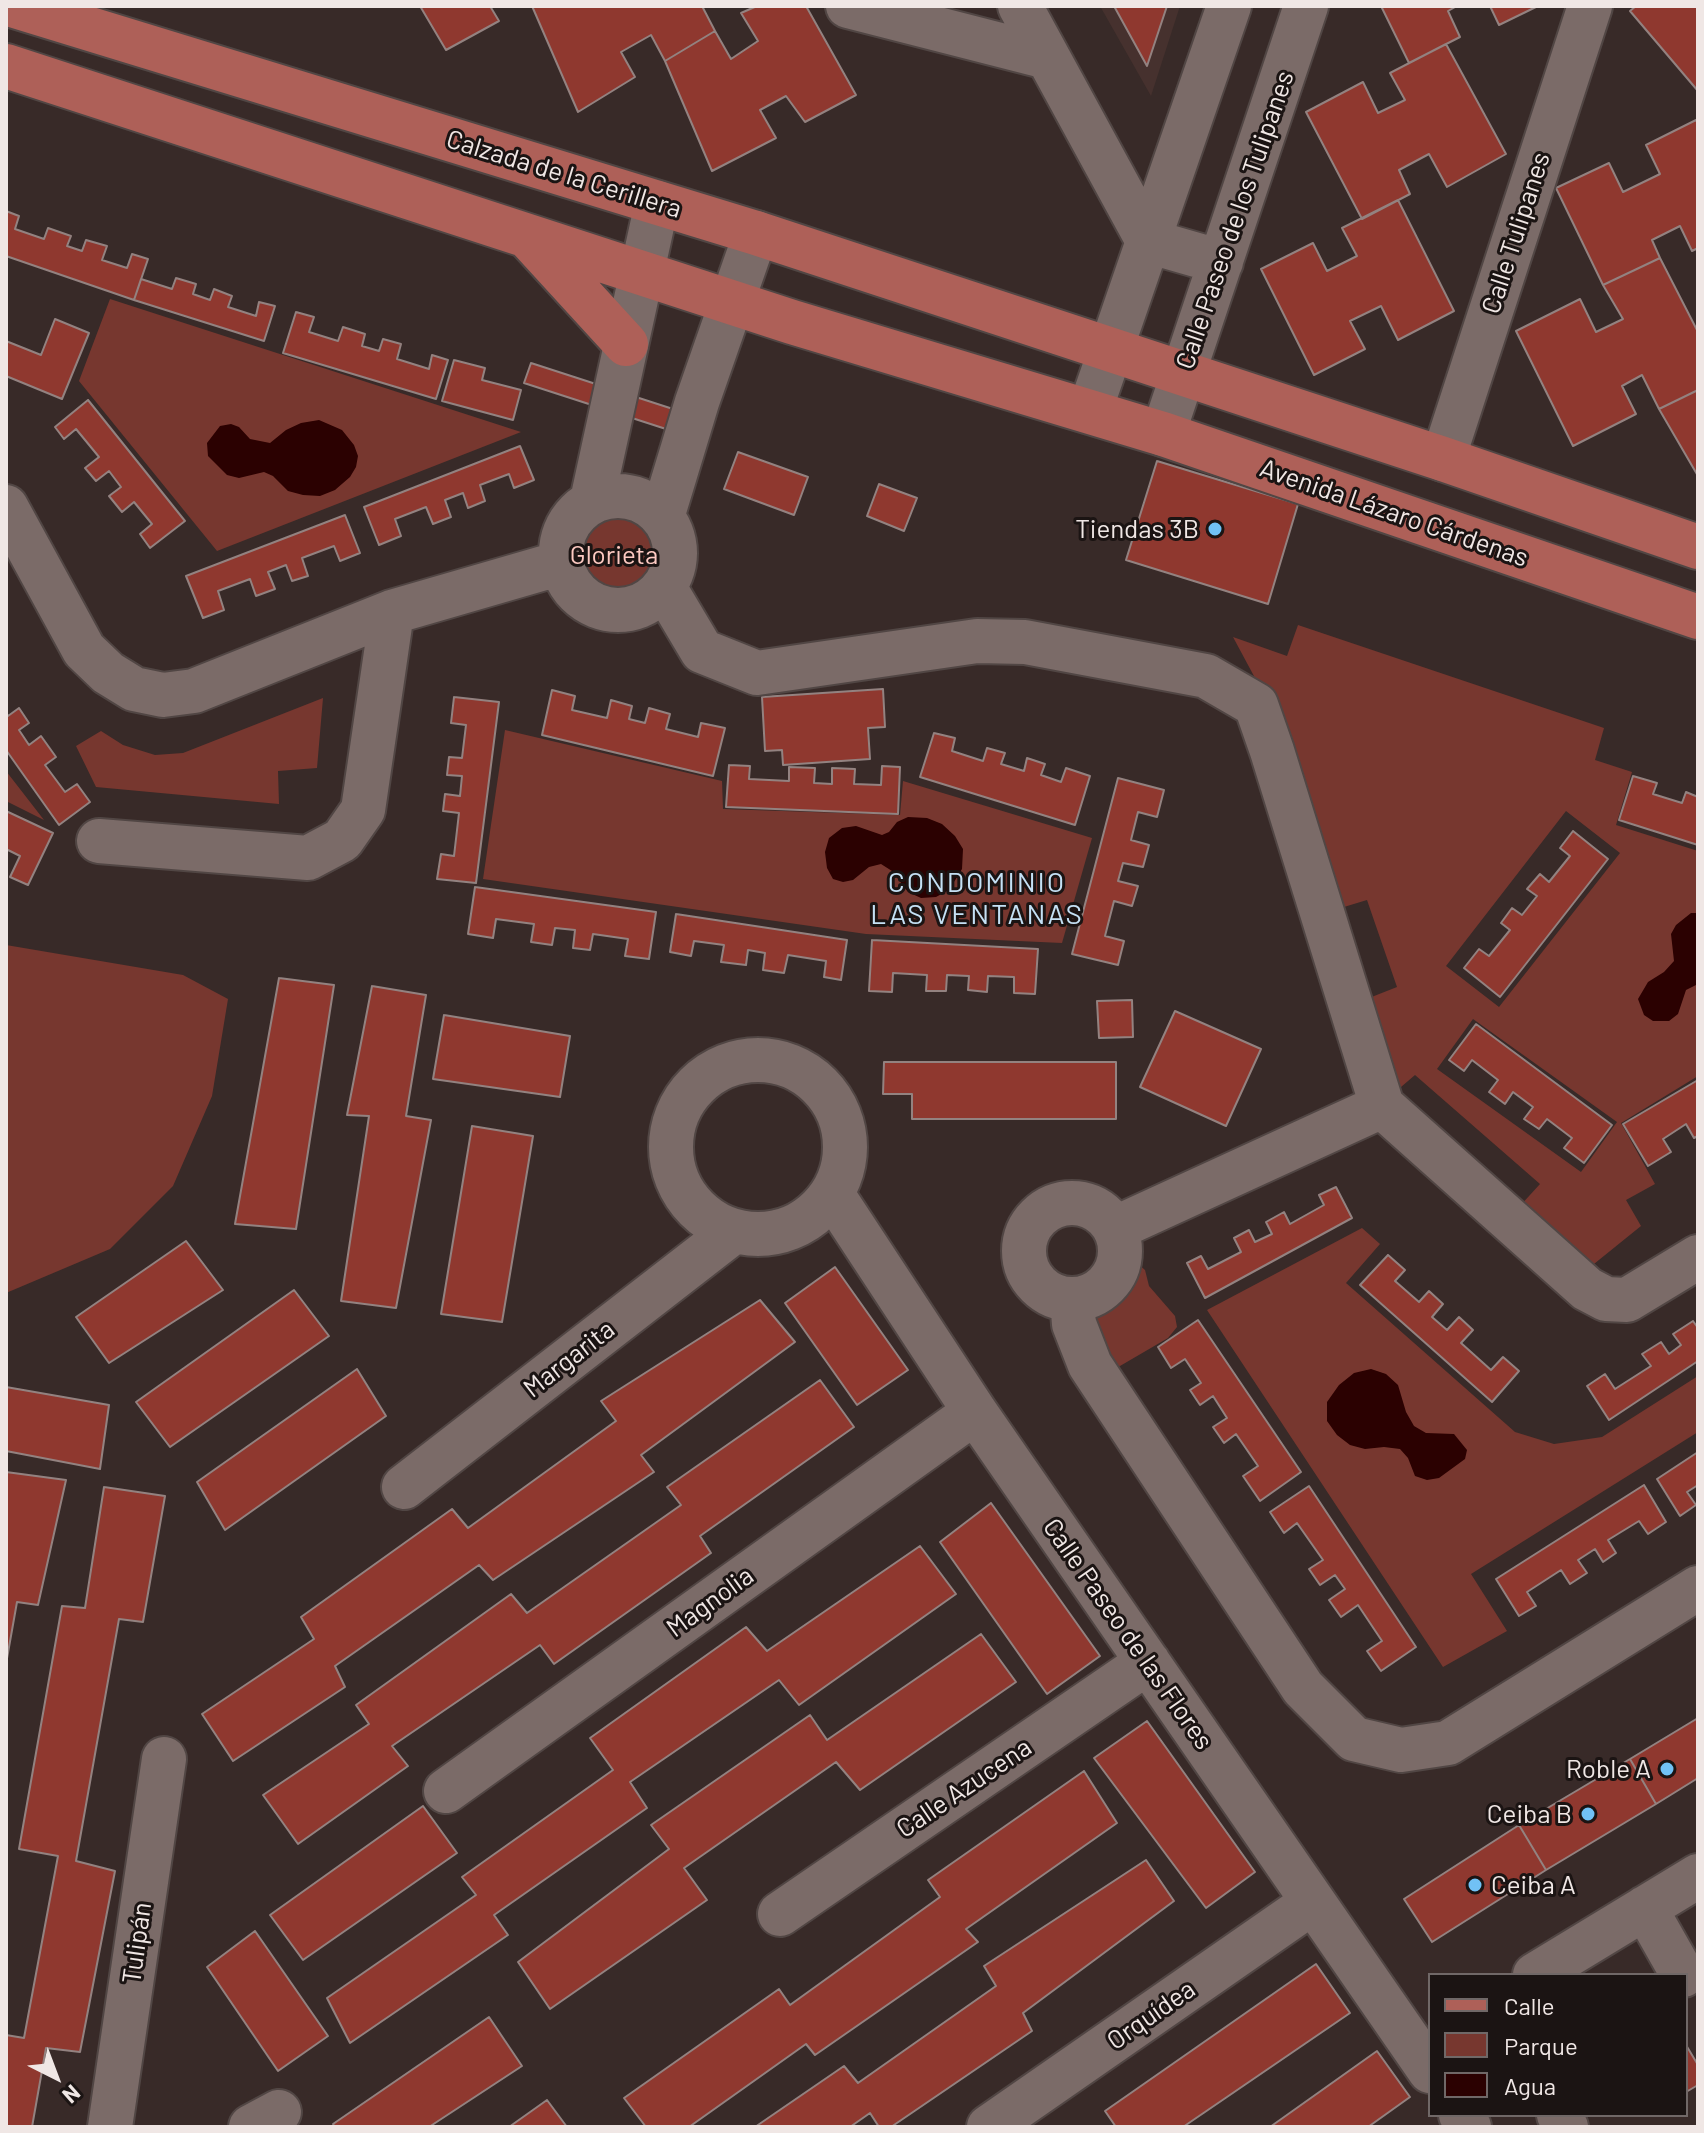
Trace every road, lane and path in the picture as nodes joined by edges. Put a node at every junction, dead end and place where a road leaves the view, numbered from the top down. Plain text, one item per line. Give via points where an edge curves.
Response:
1 (15, 6) edge
2 (848, 6) edge
3 (1020, 6) edge
4 (1229, 6) edge
5 (1306, 6) edge
6 (1590, 6) edge
7 (1047, 57) junction
8 (6, 66) edge
9 (657, 203) junction
10 (756, 233) junction
11 (527, 236) junction
12 (1148, 241) junction
13 (1221, 262) junction
14 (642, 273) junction
15 (732, 302) junction
16 (626, 344) junction
17 (1111, 350) junction
18 (1183, 373) junction
19 (1090, 410) junction
20 (1163, 434) junction
21 (1443, 459) junction
22 (592, 501) junction
23 (6, 507) edge
24 (663, 514) junction
25 (1698, 547) edge
26 (561, 563) junction
27 (664, 587) junction
28 (392, 612) junction
29 (1698, 617) edge
30 (99, 841) dead end
31 (1382, 1106) junction
32 (832, 1194) junction
33 (1116, 1228) junction
34 (734, 1231) junction
35 (1698, 1257) edge
36 (1072, 1300) junction
37 (975, 1412) junction
38 (404, 1487) dead end
39 (1698, 1588) edge
40 (1148, 1662) junction
41 (164, 1759) dead end
42 (446, 1791) dead end
43 (1698, 1876) edge
44 (1313, 1902) junction
45 (1645, 1908) junction
46 (780, 1914) dead end
47 (1538, 1973) edge
48 (1683, 1973) edge
49 (1688, 1982) edge
50 (1698, 2000) edge
51 (1428, 2068) edge
52 (110, 2127) edge
53 (989, 2127) edge

1 - 9 main road, Calzada de la Cerillera
2 - 7 street
3 - 7 street
4 - 12 street
5 - 13 street, Calle Paseo de los Tulipanes
6 - 21 street, Calle Tulipanes
7 - 12 street
8 - 11 main road
9 - 10 main road, Calzada de la Cerillera
9 - 14 street
10 - 15 street
10 - 17 main road, Calzada de la Cerillera
11 - 14 main road
11 - 16 main road
12 - 13 street
12 - 17 street
13 - 18 street, Calle Paseo de los Tulipanes
14 - 15 main road
14 - 16 street
15 - 19 main road
15 - 24 street
16 - 22 street
17 - 18 main road
17 - 19 street
18 - 20 street, Calle Paseo de los Tulipanes
18 - 21 main road
19 - 20 main road, Avenida Lázaro Cárdenas
20 - 29 main road, Avenida Lázaro Cárdenas
21 - 25 main road
22 - 24 street via 617,495 642,499
22 - 26 street via 566,527
23 - 28 street via 84,650 134,689 163,695 194,691
24 - 27 street via 676,550 674,570
26 - 27 street via 568,581 595,606 633,609
26 - 28 street
27 - 31 street via 702,651 757,673 977,641 1025,642 1206,676 1256,705
28 - 30 street via 363,810 342,840 308,858
31 - 33 street
31 - 35 street via 1587,1289 1606,1299 1627,1300
32 - 34 street via 814,1215 790,1229 762,1235
32 - 34 street via 844,1166 845,1136 837,1107 819,1083 793,1067 764,1059 735,1063 707,1076 688,1095 675,1120 670,1148 675,1176 688,1201 708,1220
32 - 37 street, Calle Paseo de las Flores
33 - 36 street via 1121,1244 1114,1276 1103,1289
33 - 36 street via 1093,1207 1078,1203 1055,1207 1035,1220 1024,1249 1032,1278 1057,1298
34 - 38 street, Margarita
36 - 39 street via 1074,1324 1090,1365 1303,1688 1354,1739 1401,1750 1448,1743
37 - 40 street, Calle Paseo de las Flores
37 - 42 street, Magnolia
40 - 44 street, Calle Paseo de las Flores
40 - 46 street, Calle Azucena
41 - 52 street, Tulipán
43 - 45 street
44 - 51 street, Calle Paseo de las Flores
44 - 53 street, Orquídea
45 - 47 street
45 - 48 street
49 - 50 street

